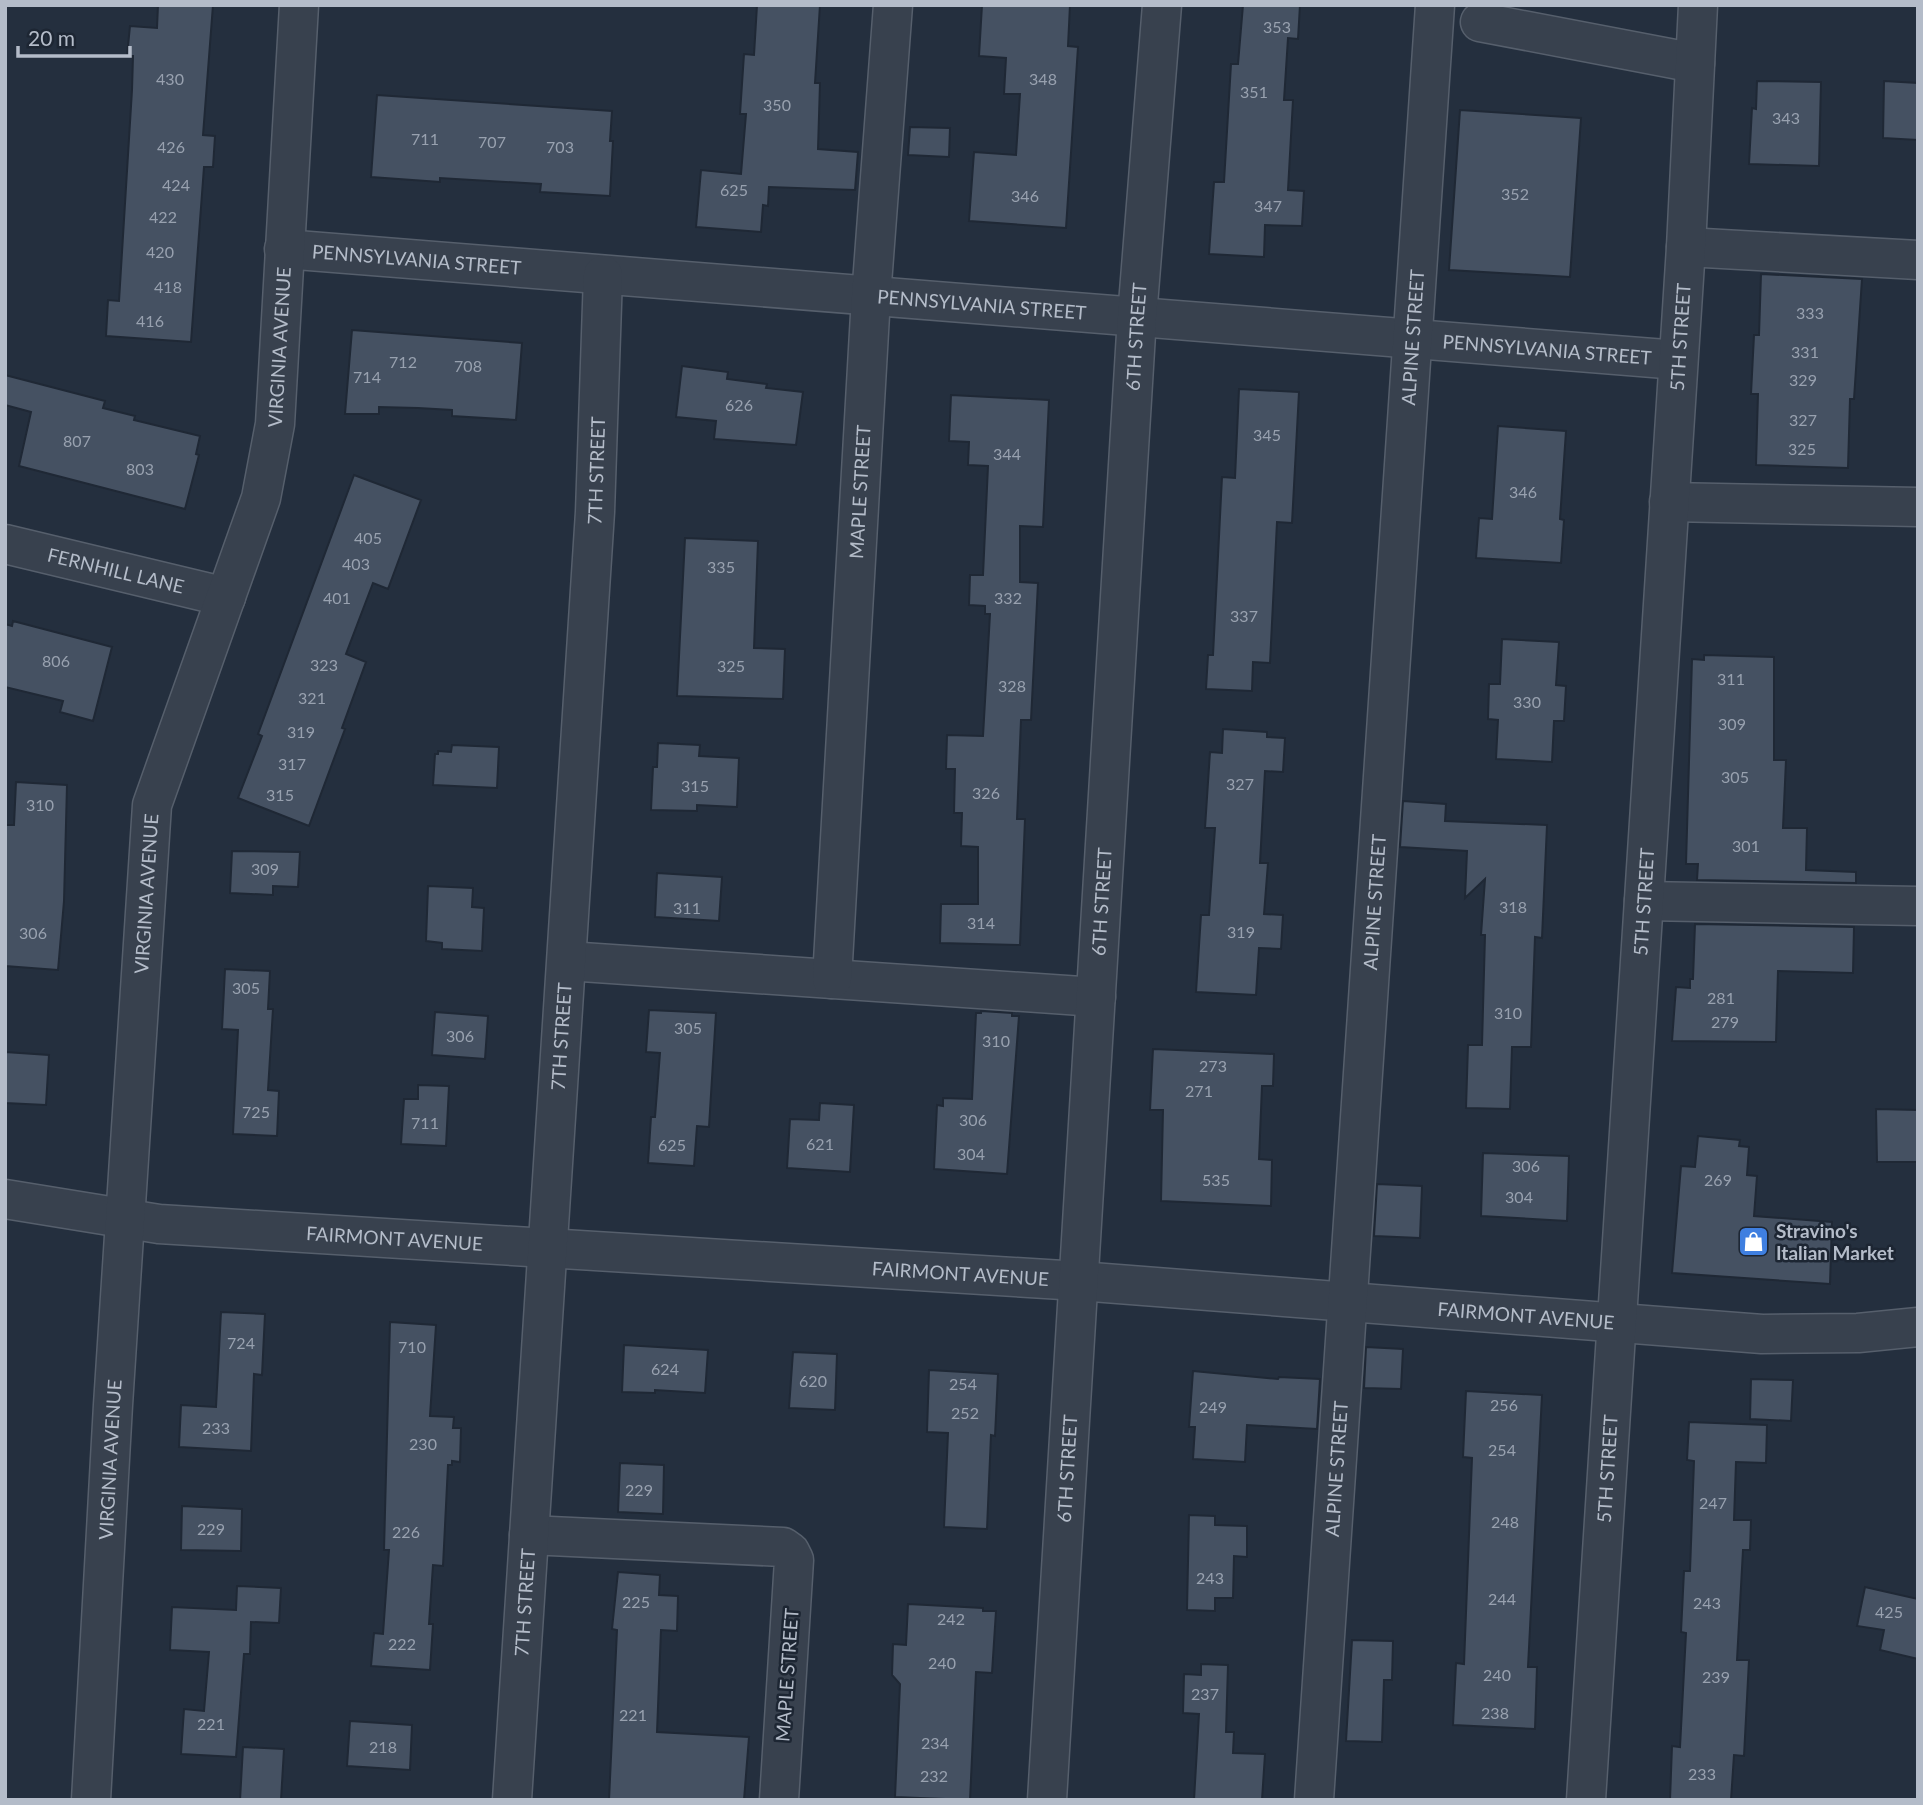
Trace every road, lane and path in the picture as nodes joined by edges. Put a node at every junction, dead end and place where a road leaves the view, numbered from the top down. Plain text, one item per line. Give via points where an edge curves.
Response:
1 (299, 5) edge
2 (893, 5) edge
3 (1162, 5) edge
4 (1435, 5) edge
5 (1698, 5) edge
6 (1480, 22) dead end
7 (1695, 63) junction
8 (1686, 247) junction
9 (285, 249) junction
10 (1918, 260) edge
11 (603, 275) junction
12 (871, 297) junction
13 (1137, 317) junction
14 (1412, 339) junction
15 (1678, 360) junction
16 (1669, 502) junction
17 (1918, 507) edge
18 (5, 544) edge
19 (226, 597) junction
20 (1644, 901) junction
21 (1918, 906) edge
22 (567, 961) junction
23 (832, 979) junction
24 (1097, 997) junction
25 (5, 1199) edge
26 (125, 1219) junction
27 (548, 1248) junction
28 (1079, 1281) junction
29 (1347, 1301) junction
30 (1618, 1322) junction
31 (1918, 1327) edge
32 (529, 1535) junction
33 (91, 1800) edge
34 (512, 1800) edge
35 (779, 1800) edge
36 (1047, 1800) edge
37 (1314, 1800) edge
38 (1586, 1800) edge

1 - 9 street, VIRGINIA AVENUE
2 - 12 street, MAPLE STREET
3 - 13 street, 6TH STREET
4 - 14 street, ALPINE STREET
5 - 7 street, 5TH STREET
6 - 7 street
7 - 8 street, 5TH STREET
8 - 10 street
8 - 15 street, 5TH STREET
9 - 11 street, PENNSYLVANIA STREET
9 - 19 street, VIRGINIA AVENUE via 275,424 261,498
11 - 12 street, PENNSYLVANIA STREET
11 - 22 street, 7TH STREET via 595,512
12 - 13 street, PENNSYLVANIA STREET
12 - 23 street, MAPLE STREET
13 - 14 street, PENNSYLVANIA STREET
13 - 24 street, 6TH STREET
14 - 15 street, PENNSYLVANIA STREET
14 - 29 street, ALPINE STREET
15 - 16 street, 5TH STREET
16 - 17 street
16 - 20 street, 5TH STREET
18 - 19 street, FERNHILL LANE
19 - 26 street, VIRGINIA AVENUE via 152,805
20 - 21 street
20 - 30 street, 5TH STREET
22 - 23 street
22 - 27 street, 7TH STREET
23 - 24 street
24 - 28 street, 6TH STREET
25 - 26 street, FAIRMONT AVENUE
26 - 27 street, FAIRMONT AVENUE
26 - 33 street, VIRGINIA AVENUE
27 - 28 street, FAIRMONT AVENUE
27 - 32 street, 7TH STREET
28 - 29 street, FAIRMONT AVENUE
28 - 36 street, 6TH STREET
29 - 30 street, FAIRMONT AVENUE
29 - 37 street, ALPINE STREET
30 - 31 street, FAIRMONT AVENUE via 1762,1334
30 - 38 street, 5TH STREET
32 - 34 street, 7TH STREET
32 - 35 street, MAPLE STREET via 783,1547 790,1552 794,1560

